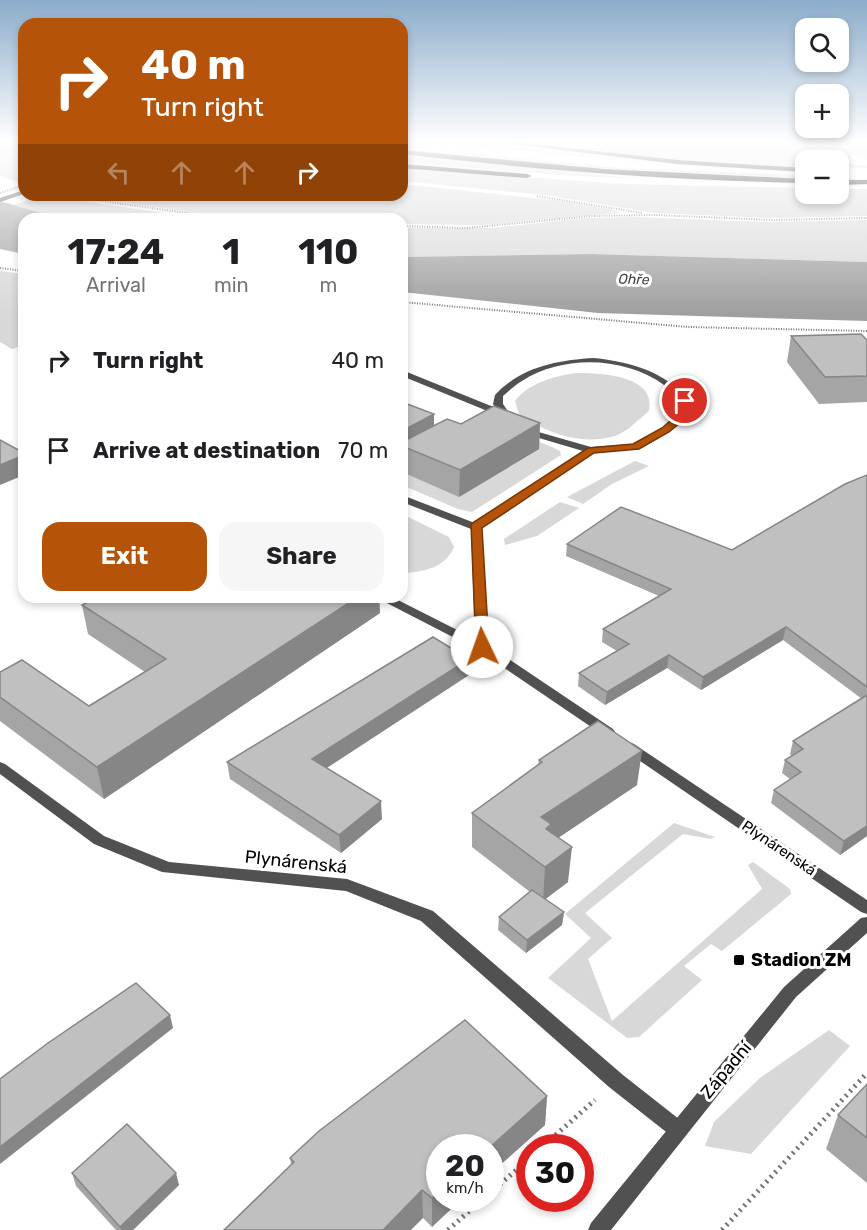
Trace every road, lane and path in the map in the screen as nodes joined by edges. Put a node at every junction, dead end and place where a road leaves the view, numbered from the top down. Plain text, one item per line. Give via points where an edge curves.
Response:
1 (101, 201) edge
2 (188, 213) edge
3 (867, 218) edge
4 (408, 226) edge
5 (0, 268) edge
6 (18, 270) edge
7 (408, 303) edge
8 (867, 331) edge
9 (408, 375) edge
10 (500, 412) junction
11 (487, 416) edge
12 (591, 450) junction
13 (408, 500) edge
14 (476, 527) junction
15 (395, 603) edge
16 (482, 647) junction
17 (0, 767) edge
18 (867, 908) edge
19 (867, 923) edge
20 (867, 1073) edge
21 (616, 1082) junction
22 (677, 1129) junction
23 (557, 1134) edge
24 (516, 1170) edge
25 (504, 1180) edge
26 (468, 1212) edge
27 (448, 1230) edge
28 (598, 1230) edge
29 (722, 1230) edge

1 - 2 path
3 - 4 path via 773,220 645,215 466,228
5 - 6 path
7 - 8 path via 688,327
9 - 10 street
10 - 11 street
10 - 12 street via 527,433
10 - 12 street via 499,395 508,385 542,368 571,362 628,365 657,375 685,401 682,417 635,447
12 - 14 street
13 - 14 street
14 - 16 street
15 - 16 street, Plynárenská
16 - 18 street, Plynárenská
17 - 21 street, Plynárenská via 99,840 167,868 347,885 427,916
19 - 22 street, Západní via 790,992
20 - 29 path
21 - 22 street, Plynárenská
21 - 23 path
22 - 28 street, Západní
24 - 25 path
26 - 27 path

